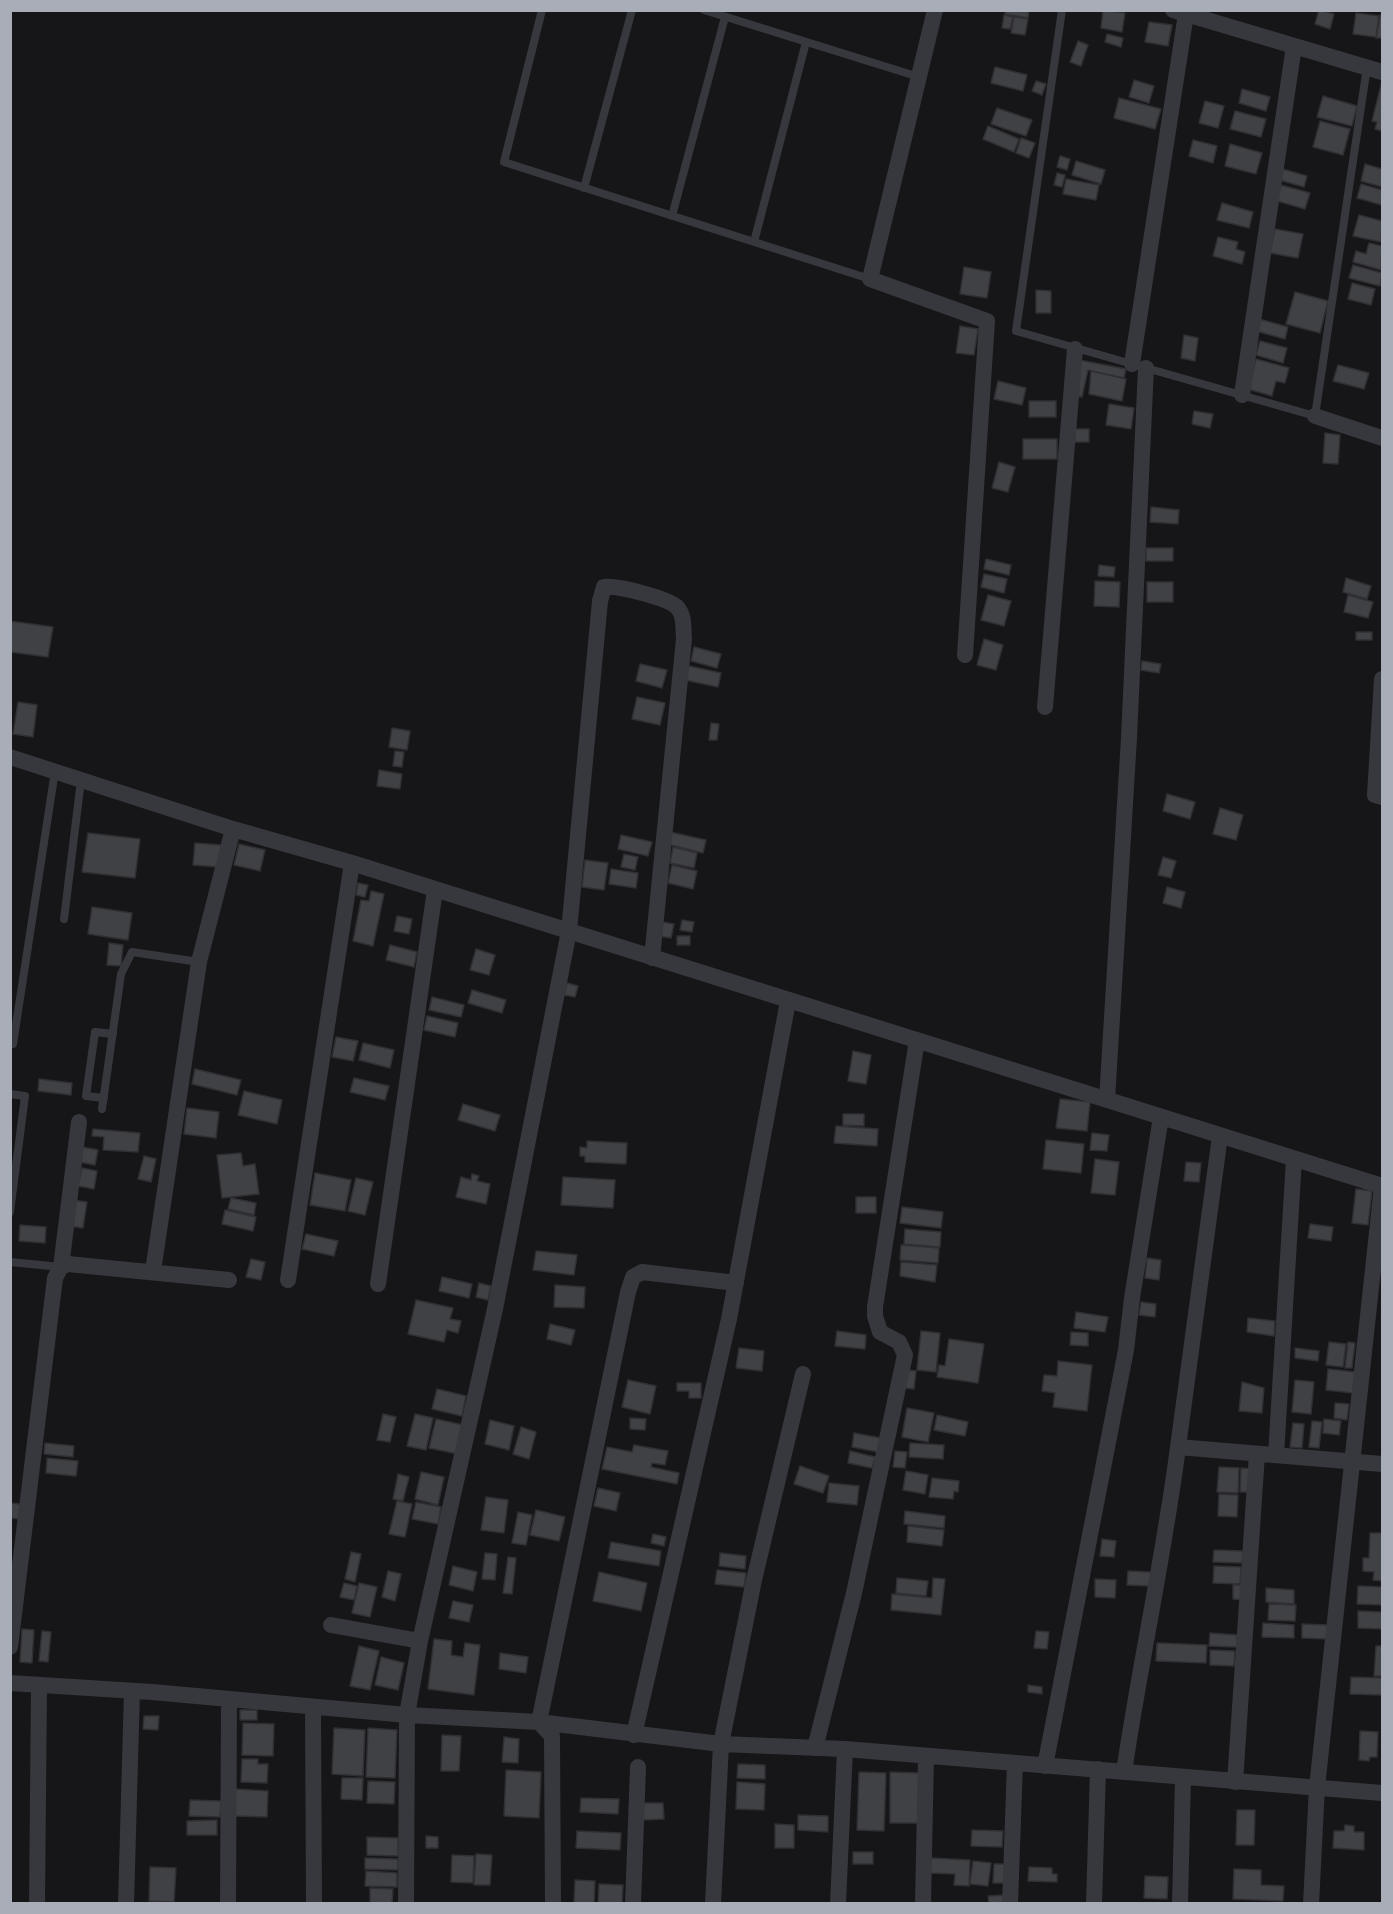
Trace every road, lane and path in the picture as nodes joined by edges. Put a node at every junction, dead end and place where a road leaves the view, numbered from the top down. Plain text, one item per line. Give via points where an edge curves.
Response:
1 (542, 10) edge
2 (632, 10) edge
3 (704, 10) edge
4 (935, 10) edge
5 (1062, 10) edge
6 (1180, 13) edge
7 (725, 17) junction
8 (806, 42) junction
9 (1294, 46) junction
10 (1375, 70) edge
11 (919, 77) junction
12 (584, 188) junction
13 (672, 216) junction
14 (754, 242) junction
15 (870, 279) junction
16 (1075, 349) junction
17 (1139, 366) junction
18 (1242, 395) junction
19 (1315, 416) junction
20 (1383, 438) edge
21 (965, 655) dead end
22 (1383, 679) edge
23 (1045, 708) dead end
24 (10, 757) edge
25 (55, 771) junction
26 (81, 779) junction
27 (1383, 797) edge
28 (233, 829) junction
29 (352, 863) junction
30 (435, 890) junction
31 (64, 919) dead end
32 (569, 931) junction
33 (652, 958) junction
34 (199, 962) junction
35 (788, 1001) junction
36 (112, 1034) junction
37 (917, 1040) junction
38 (13, 1044) dead end
39 (10, 1094) edge
40 (104, 1098) junction
41 (1107, 1100) junction
42 (102, 1109) dead end
43 (1161, 1118) junction
44 (79, 1122) dead end
45 (1220, 1136) junction
46 (14, 1159) edge
47 (1294, 1159) junction
48 (1382, 1186) edge
49 (11, 1195) edge
50 (10, 1212) edge
51 (10, 1262) edge
52 (61, 1267) junction
53 (153, 1271) junction
54 (229, 1280) dead end
55 (288, 1281) dead end
56 (736, 1283) junction
57 (378, 1284) dead end
58 (802, 1374) dead end
59 (1178, 1447) junction
60 (1257, 1454) junction
61 (1276, 1455) junction
62 (1352, 1462) junction
63 (1383, 1464) edge
64 (331, 1625) dead end
65 (420, 1641) junction
66 (10, 1647) edge
67 (10, 1683) edge
68 (39, 1685) junction
69 (132, 1691) junction
70 (229, 1700) junction
71 (313, 1708) junction
72 (407, 1715) junction
73 (539, 1722) junction
74 (634, 1736) junction
75 (721, 1744) junction
76 (815, 1748) junction
77 (845, 1749) junction
78 (926, 1756) junction
79 (1015, 1763) junction
80 (1045, 1766) junction
81 (638, 1767) dead end
82 (1098, 1769) junction
83 (1124, 1772) junction
84 (1183, 1777) junction
85 (1235, 1782) junction
86 (1317, 1787) junction
87 (1383, 1794) edge
88 (37, 1904) edge
89 (126, 1904) edge
90 (228, 1904) edge
91 (314, 1904) edge
92 (406, 1904) edge
93 (553, 1904) edge
94 (633, 1904) edge
95 (713, 1904) edge
96 (838, 1904) edge
97 (922, 1904) edge
98 (1010, 1904) edge
99 (1094, 1904) edge
100 (1180, 1904) edge
101 (1311, 1904) edge

1 - 12 lane via 504,162
2 - 12 lane
3 - 7 lane
4 - 11 street
5 - 16 lane via 1017,332
6 - 9 street
6 - 17 street
7 - 8 lane
7 - 13 lane
8 - 11 lane
8 - 14 lane
9 - 10 street
9 - 18 street
10 - 19 lane
11 - 15 street
12 - 13 lane
13 - 14 lane
14 - 15 lane
15 - 21 street via 987,321
16 - 17 lane
16 - 23 street
17 - 18 lane
17 - 41 street via 1129,738
18 - 19 lane
19 - 20 street
22 - 27 street via 1375,795
24 - 25 street
25 - 26 street
25 - 38 lane
26 - 28 street
26 - 31 lane
28 - 29 street
28 - 34 street
29 - 30 street
29 - 55 street
30 - 32 street
30 - 57 street
32 - 33 street
32 - 33 street via 600,601 604,587 615,585 676,606 683,616 684,639
32 - 65 street via 495,1309
33 - 35 street
34 - 36 lane via 132,952 121,974
34 - 53 street
35 - 37 street
35 - 56 street
36 - 40 lane
36 - 40 lane via 95,1032 86,1096
37 - 41 street
37 - 76 street via 874,1316 880,1332 899,1342 905,1355 854,1593
39 - 46 lane via 25,1096
40 - 42 lane
41 - 43 street
43 - 45 street
43 - 80 street via 1126,1350
44 - 52 street
45 - 47 street
45 - 59 street
46 - 49 lane
47 - 48 street
47 - 61 street
48 - 62 street
49 - 50 lane
51 - 52 lane
52 - 53 street via 68,1264
52 - 66 street via 55,1278
53 - 54 street
56 - 73 street via 642,1272 633,1277
56 - 74 street
58 - 75 street
59 - 60 street
59 - 83 street
60 - 61 street
60 - 85 street
61 - 62 street
62 - 63 street
62 - 86 street
64 - 65 street
65 - 72 street
67 - 68 street
68 - 69 street
68 - 88 street
69 - 70 street
69 - 89 street
70 - 71 street
70 - 90 street
71 - 72 street
71 - 91 street
72 - 73 street
72 - 92 street
73 - 74 street
73 - 93 street via 552,1736
74 - 75 street
75 - 76 street
75 - 95 street
76 - 77 street
77 - 78 street
77 - 96 street
78 - 79 street
78 - 97 street
79 - 80 street
79 - 98 street
80 - 82 street
81 - 94 street
82 - 83 street
82 - 99 street
83 - 84 street
84 - 85 street
84 - 100 street
85 - 86 street
86 - 87 street
86 - 101 street

